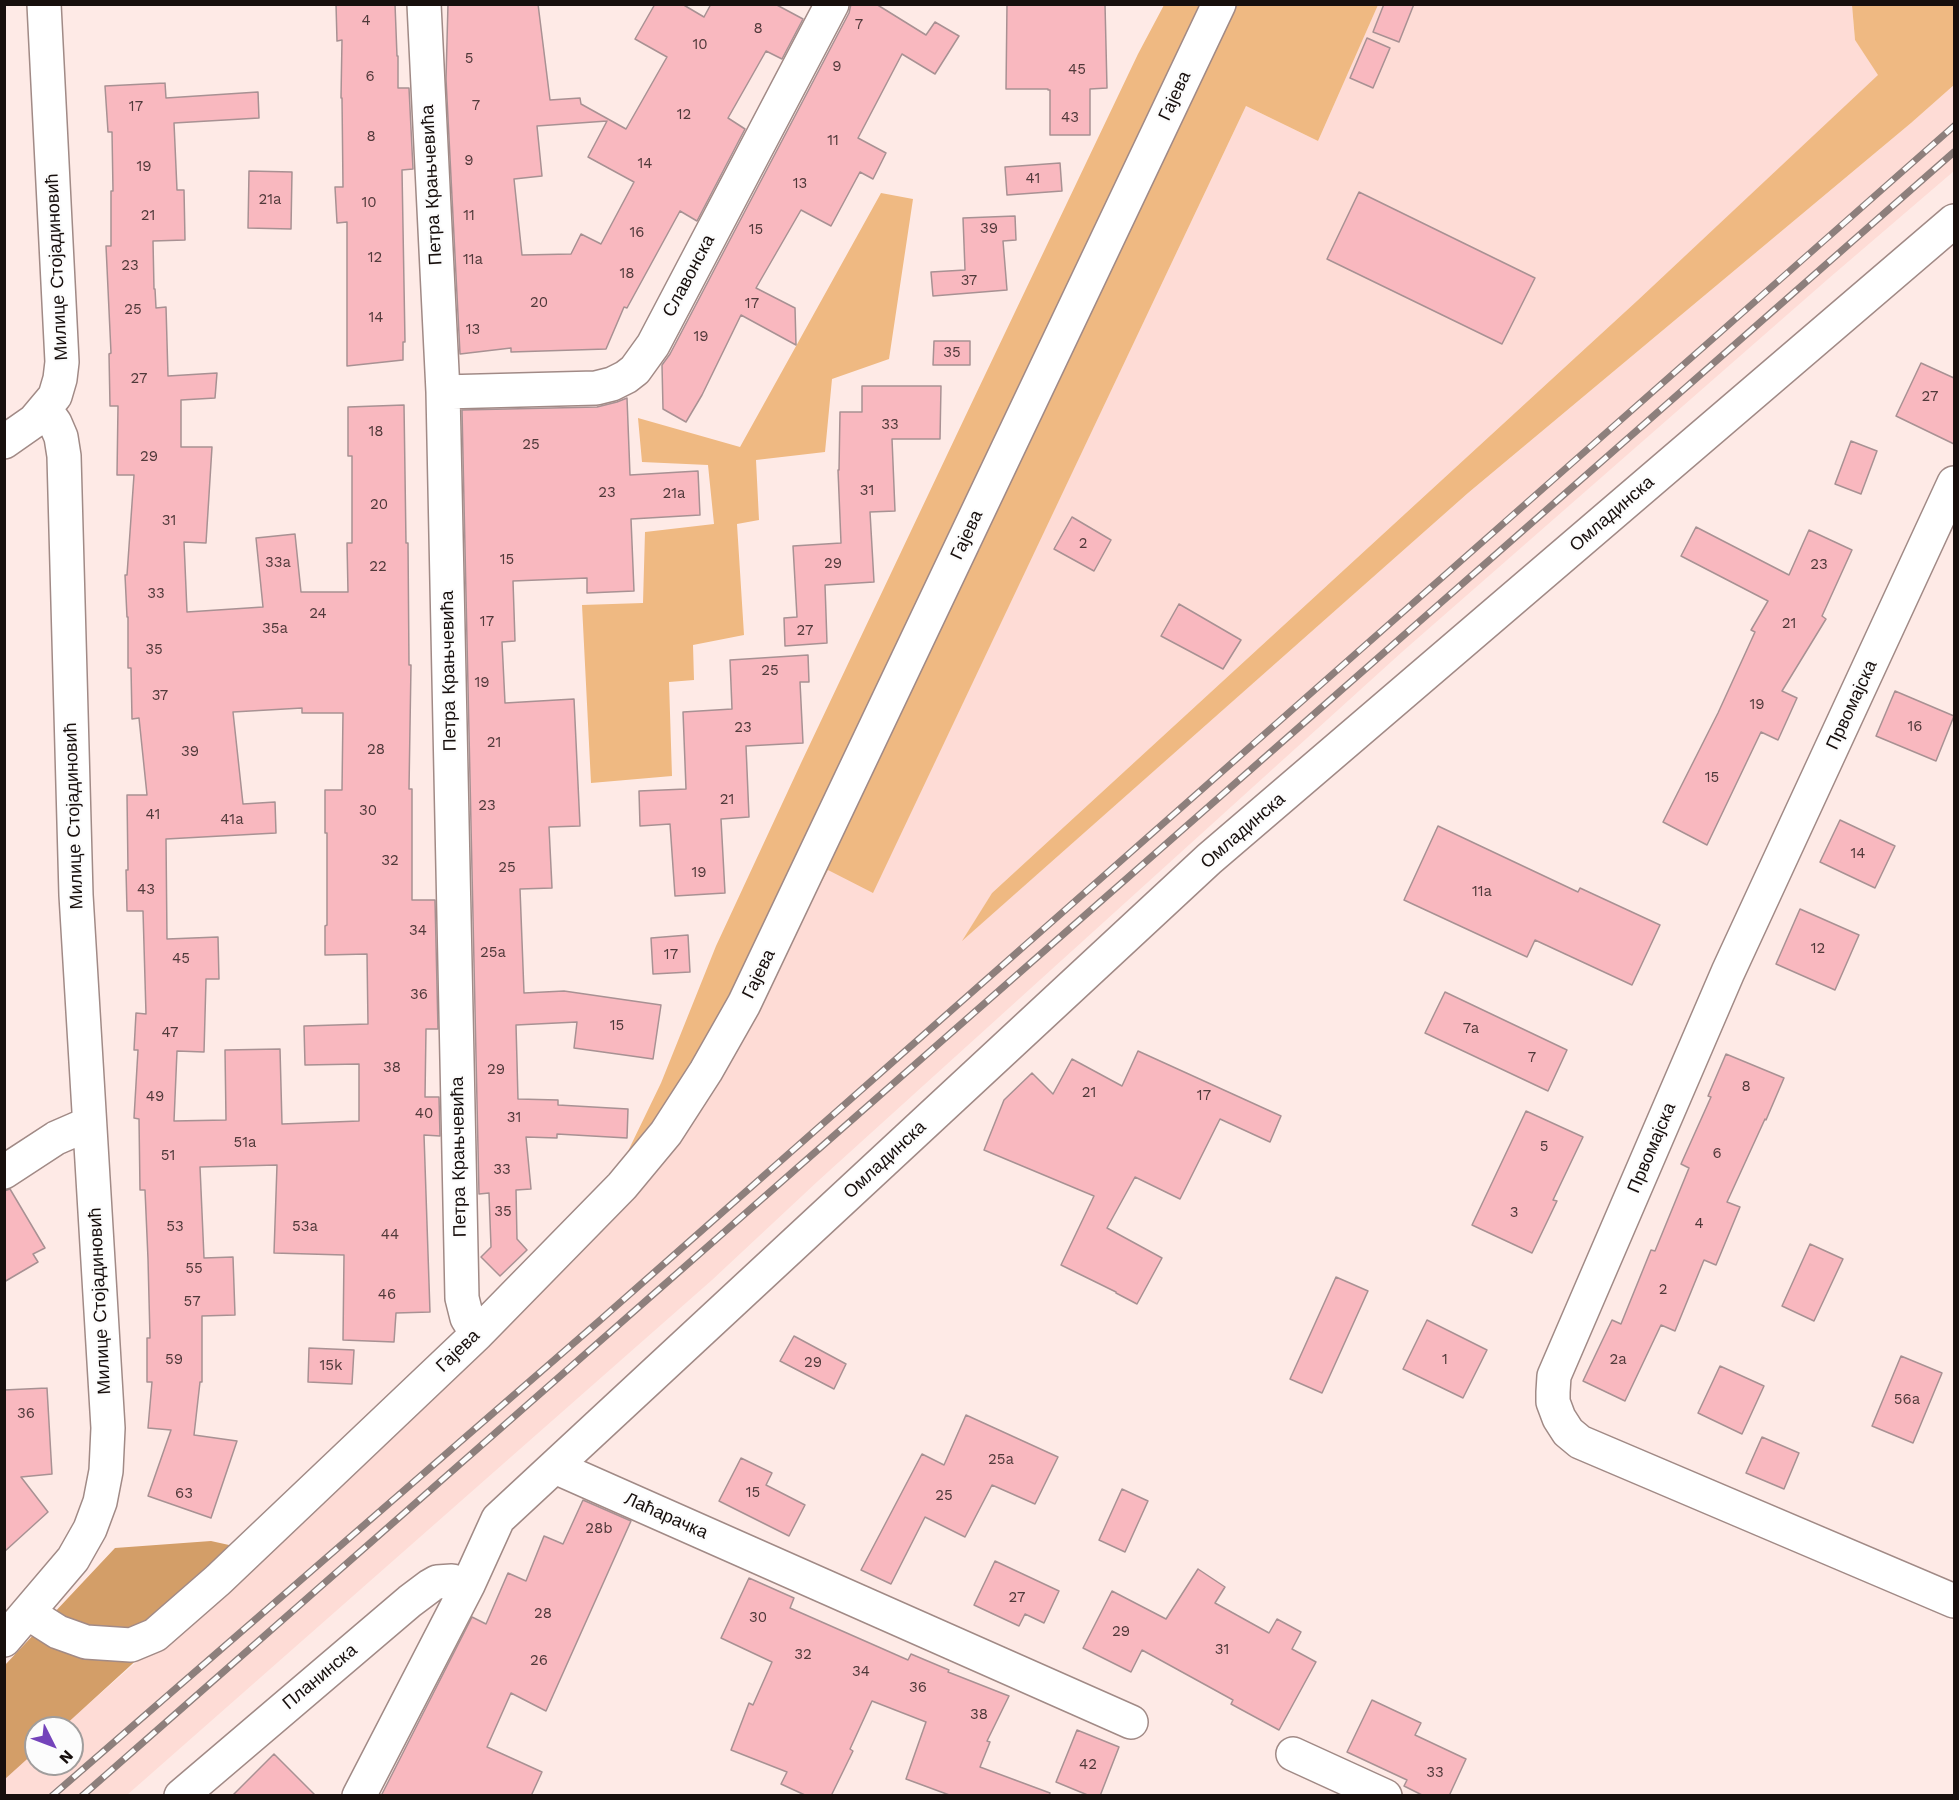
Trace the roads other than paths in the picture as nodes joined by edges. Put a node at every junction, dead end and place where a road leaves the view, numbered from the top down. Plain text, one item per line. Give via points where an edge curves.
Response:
1 (44, 4) edge
2 (423, 4) edge
3 (832, 4) edge
4 (1219, 4) edge
5 (1954, 221) edge
6 (443, 392) junction
7 (45, 409) junction
8 (4, 442) edge
9 (1954, 483) edge
10 (89, 1125) junction
11 (4, 1172) edge
12 (477, 1334) junction
13 (555, 1467) junction
14 (468, 1585) junction
15 (1954, 1601) edge
16 (28, 1613) junction
17 (4, 1640) edge
18 (1131, 1722) dead end
19 (1293, 1754) dead end
20 (182, 1796) edge
21 (359, 1796) edge
22 (1385, 1796) edge

1 - 7 street, Милице Стојадиновић via 62,362 55,396
2 - 6 street, Петра Крањчевића
3 - 6 street, Славонска via 652,345 635,370 612,384 596,388
4 - 12 street, Гајева via 739,1013 666,1133 644,1160
5 - 13 street, Омладинска via 1209,859
6 - 12 street, Петра Крањчевића via 462,1299
7 - 8 street
7 - 10 street, Милице Стојадиновић via 61,437 64,456 76,895
9 - 15 street, Првомајска via 1728,972 1554,1376 1553,1402 1568,1432 1580,1442
10 - 11 street via 56,1138
10 - 16 street, Милице Стојадиновић via 108,1428 106,1471 90,1529 73,1559
12 - 16 street, Гајева via 218,1580 154,1635 131,1645 86,1642 58,1632
13 - 14 street via 498,1519
13 - 18 street, Лаћарачка
14 - 20 street, Планинска via 452,1581 430,1586
14 - 21 street
16 - 17 street
19 - 22 street

